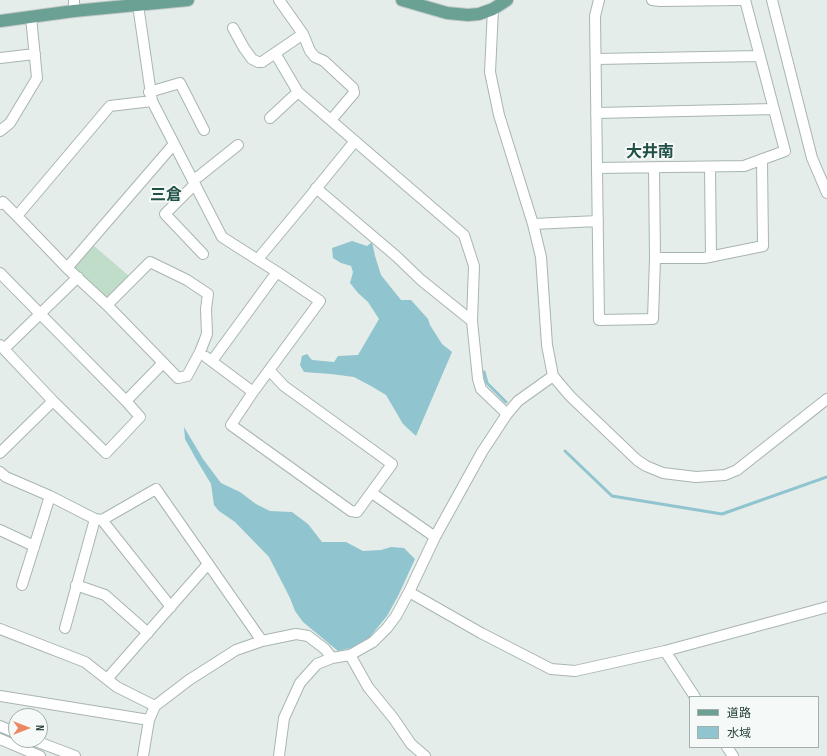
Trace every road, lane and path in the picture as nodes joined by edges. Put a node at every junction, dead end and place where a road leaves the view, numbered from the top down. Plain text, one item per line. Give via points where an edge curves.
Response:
1 (188, 0) edge
2 (279, 0) edge
3 (402, 0) edge
4 (507, 0) edge
5 (599, 0) edge
6 (656, 0) edge
7 (740, 0) edge
8 (745, 0) edge
9 (772, 0) edge
10 (138, 5) junction
11 (74, 6) edge
12 (493, 9) junction
13 (31, 17) junction
14 (0, 21) edge
15 (233, 28) dead end
16 (303, 34) junction
17 (275, 53) junction
18 (35, 54) junction
19 (760, 56) junction
20 (0, 58) edge
21 (596, 59) junction
22 (298, 92) junction
23 (150, 97) junction
24 (774, 109) junction
25 (596, 113) junction
26 (270, 118) dead end
27 (331, 120) junction
28 (204, 130) dead end
29 (0, 131) edge
30 (355, 140) junction
31 (174, 144) junction
32 (238, 145) dead end
33 (762, 159) junction
34 (710, 167) junction
35 (597, 168) junction
36 (654, 168) junction
37 (193, 182) junction
38 (316, 188) junction
39 (827, 193) edge
40 (0, 204) edge
41 (17, 216) junction
42 (598, 221) junction
43 (533, 224) junction
44 (203, 254) dead end
45 (711, 257) junction
46 (655, 258) junction
47 (258, 259) junction
48 (67, 268) junction
49 (277, 272) junction
50 (0, 273) edge
51 (78, 277) junction
52 (106, 305) junction
53 (41, 315) junction
54 (472, 321) junction
55 (2, 347) edge
56 (200, 352) junction
57 (212, 361) junction
58 (163, 363) junction
59 (270, 370) junction
60 (553, 376) junction
61 (253, 392) junction
62 (827, 399) edge
63 (53, 401) junction
64 (126, 401) junction
65 (507, 414) junction
66 (0, 453) edge
67 (0, 472) edge
68 (372, 493) junction
69 (50, 496) junction
70 (99, 519) junction
71 (0, 530) edge
72 (435, 537) junction
73 (34, 546) junction
74 (208, 564) junction
75 (22, 585) dead end
76 (76, 585) junction
77 (409, 592) junction
78 (171, 607) junction
79 (827, 607) edge
80 (65, 628) dead end
81 (0, 629) edge
82 (148, 633) junction
83 (262, 641) junction
84 (665, 651) junction
85 (350, 655) junction
86 (332, 658) junction
87 (107, 679) junction
88 (0, 696) edge
89 (694, 696) edge
90 (155, 706) junction
91 (149, 720) junction
92 (0, 740) edge
93 (48, 746) edge
94 (40, 756) edge
95 (75, 756) edge
96 (144, 756) edge
97 (279, 756) edge
98 (425, 756) edge

1 - 10 main road
2 - 16 street
3 - 12 main road via 447,13 468,15
4 - 12 main road
5 - 21 street via 595,16
6 - 7 street
8 - 19 street
9 - 39 street via 812,158
10 - 11 main road
10 - 23 street
11 - 13 main road
12 - 43 street via 490,72 499,115
13 - 14 main road
13 - 18 street
15 - 17 street via 252,59 262,62
16 - 17 street
16 - 27 street via 315,57 324,61 353,88 354,93
17 - 22 street
18 - 20 street
18 - 29 street via 37,78 10,123
19 - 21 street
19 - 24 street
21 - 25 street
22 - 26 street
22 - 27 street
23 - 28 street via 180,83
23 - 31 street
23 - 41 street via 110,106
24 - 25 street
24 - 33 street via 785,151
25 - 35 street
27 - 30 street
30 - 38 street
30 - 54 street via 464,236 474,266
31 - 37 street
31 - 48 street
32 - 37 street
33 - 34 street via 744,166
33 - 45 street via 763,246
34 - 36 street
34 - 45 street
35 - 36 street
35 - 42 street
36 - 46 street
37 - 44 street via 165,214
37 - 47 street via 222,237
38 - 47 street
38 - 54 street
40 - 41 street via 3,202
41 - 48 street
42 - 43 street
42 - 46 street via 599,320 653,319
43 - 60 street via 540,257 547,345
45 - 46 street
47 - 49 street
48 - 51 street
49 - 57 street
49 - 59 street via 320,301
50 - 53 street
51 - 52 street
51 - 53 street
52 - 56 street via 150,262 187,280 208,294 207,334
52 - 58 street
53 - 55 street
53 - 64 street
54 - 65 street via 481,389
55 - 63 street
56 - 57 street
56 - 58 street via 187,376 178,378
57 - 61 street
58 - 64 street
59 - 61 street
59 - 68 street via 284,386 392,464
60 - 62 street via 570,396 646,466 663,473 696,477 725,475 737,470
60 - 65 street via 518,401
61 - 68 street via 231,425 351,511 357,512
63 - 64 street via 106,453 140,417
63 - 66 street
65 - 72 street via 482,452
67 - 69 street
68 - 72 street
69 - 70 street
69 - 73 street
70 - 74 street via 156,489
70 - 76 street
70 - 78 street
71 - 73 street
72 - 77 street
73 - 75 street
74 - 78 street
74 - 83 street
76 - 80 street
76 - 82 street via 105,595
77 - 84 street via 480,633 552,669 575,671
77 - 85 street via 387,628 373,642
78 - 82 street
79 - 84 street
81 - 87 street via 85,662
82 - 87 street
83 - 86 street via 296,634 308,636
83 - 90 street via 236,650 189,680
84 - 89 street
85 - 86 street
85 - 98 street via 368,687 411,744
86 - 97 street via 317,664 300,683 284,718
87 - 90 street via 117,687
88 - 91 street
90 - 91 street
91 - 96 street
92 - 94 street
93 - 95 street

